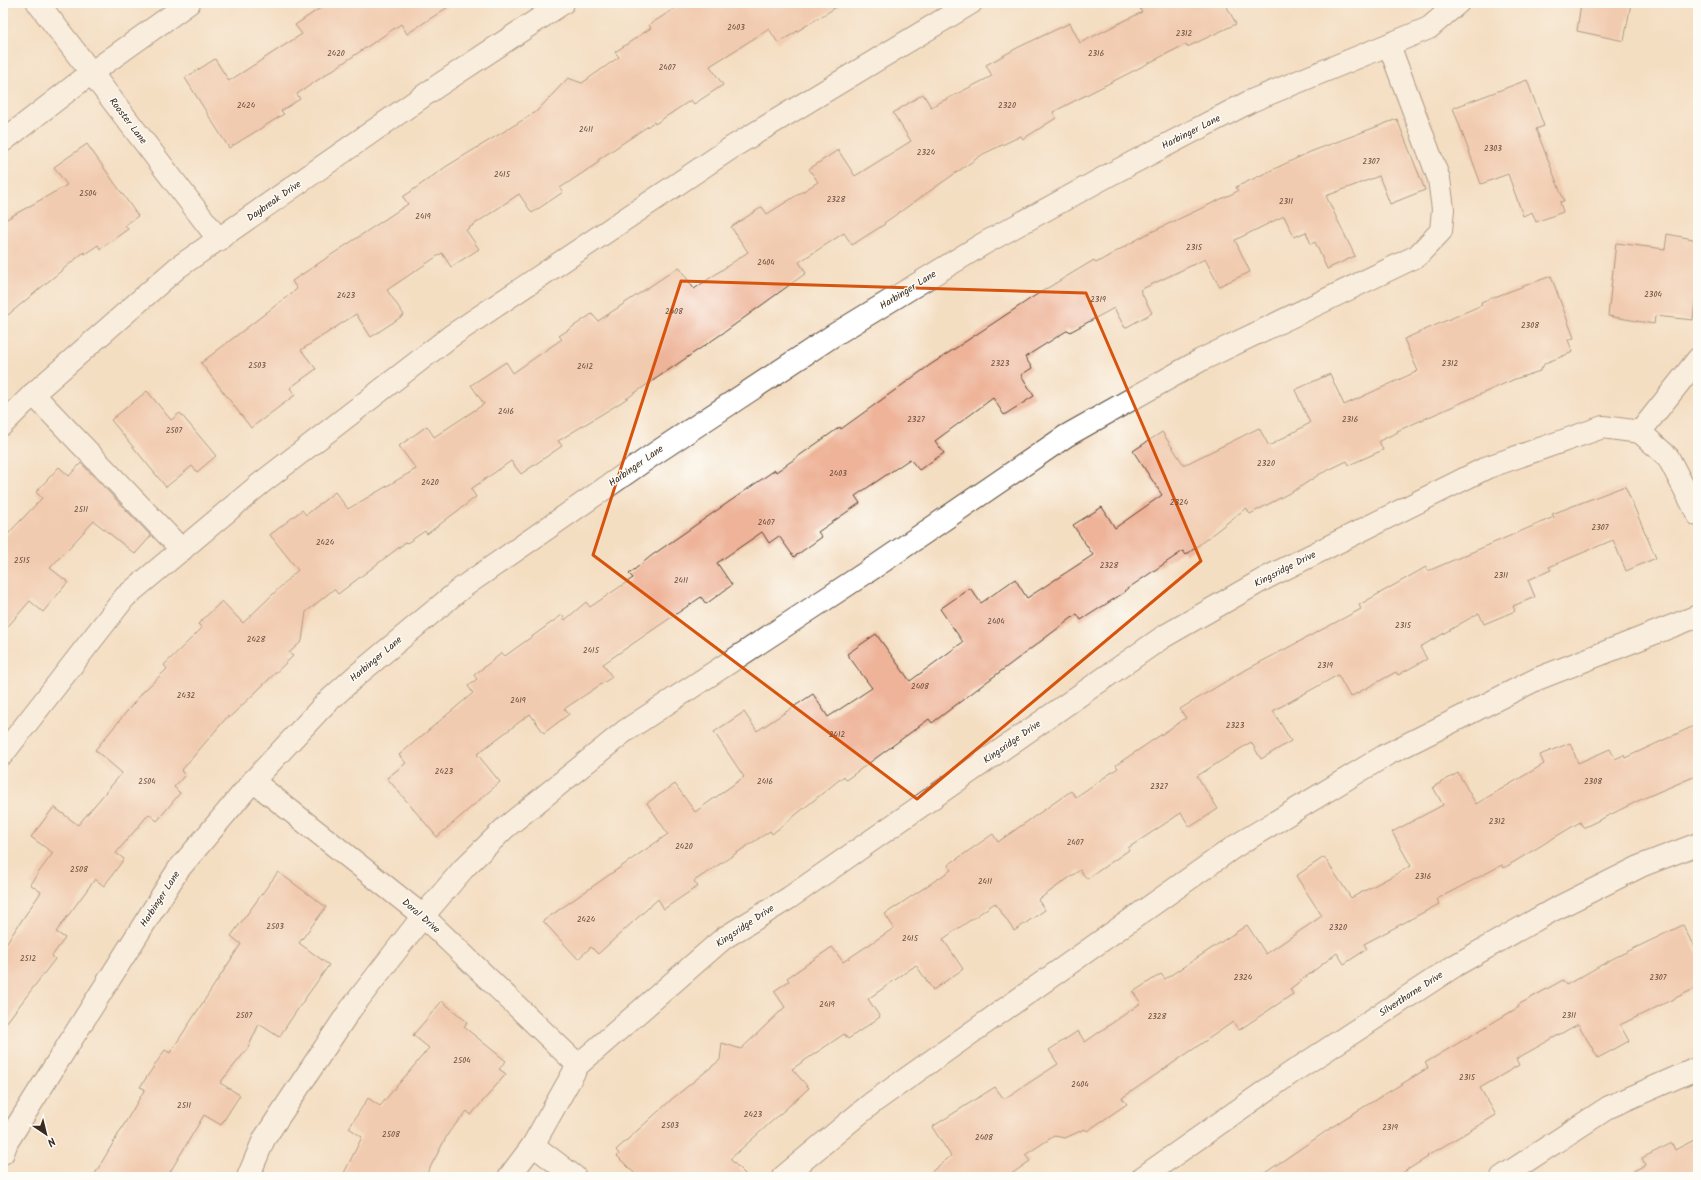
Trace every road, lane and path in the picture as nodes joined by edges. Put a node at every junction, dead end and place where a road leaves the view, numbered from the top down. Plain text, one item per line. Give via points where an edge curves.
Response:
1 (38, 3) edge
2 (189, 3) edge
3 (563, 3) edge
4 (971, 3) edge
5 (1458, 3) edge
6 (1389, 45) junction
7 (91, 73) junction
8 (3, 141) edge
9 (219, 240) junction
10 (1698, 358) edge
11 (33, 394) junction
12 (3, 424) edge
13 (1640, 432) junction
14 (1698, 515) edge
15 (182, 550) junction
16 (1698, 616) edge
17 (3, 754) edge
18 (253, 781) junction
19 (1698, 844) edge
20 (423, 916) junction
21 (578, 1065) junction
22 (1698, 1068) edge
23 (533, 1145) junction
24 (3, 1153) edge
25 (248, 1177) edge
26 (509, 1177) edge
27 (575, 1177) edge
28 (783, 1177) edge
29 (1143, 1177) edge
30 (1502, 1177) edge

1 - 7 street, Rooster Lane
2 - 7 street
3 - 9 street, Daybreak Drive via 439,85
4 - 15 street via 734,146 451,336 260,484
5 - 6 street, Harbinger Lane via 1429,28
6 - 18 street, Harbinger Lane via 1251,101 1123,167 983,244 834,335 654,454 463,587 324,705
6 - 20 street via 1439,179 1443,209 1441,231 1417,256 1201,360 1066,436 873,568 625,730 505,828 464,868
7 - 8 street
7 - 9 street, Rooster Lane
9 - 11 street, Daybreak Drive via 178,268
10 - 13 street
11 - 12 street, Daybreak Drive
11 - 15 street
13 - 14 street via 1668,457
13 - 21 street, Kingsridge Drive via 1603,426 1488,467 1266,578 1162,637 789,898 724,938
15 - 17 street via 125,597
16 - 28 street via 1537,679 1386,755 1234,847 872,1103
18 - 20 street, Doral Drive
18 - 24 street, Harbinger Lane via 178,870 72,1036 7,1142
19 - 29 street, Silverthorne Drive via 1643,865 1567,903 1456,965 1291,1073
20 - 21 street, Doral Drive
20 - 25 street via 350,1010 264,1139
21 - 23 street, Kingsridge Drive
22 - 30 street via 1609,1107
23 - 26 street, Kingsridge Drive
23 - 27 street

